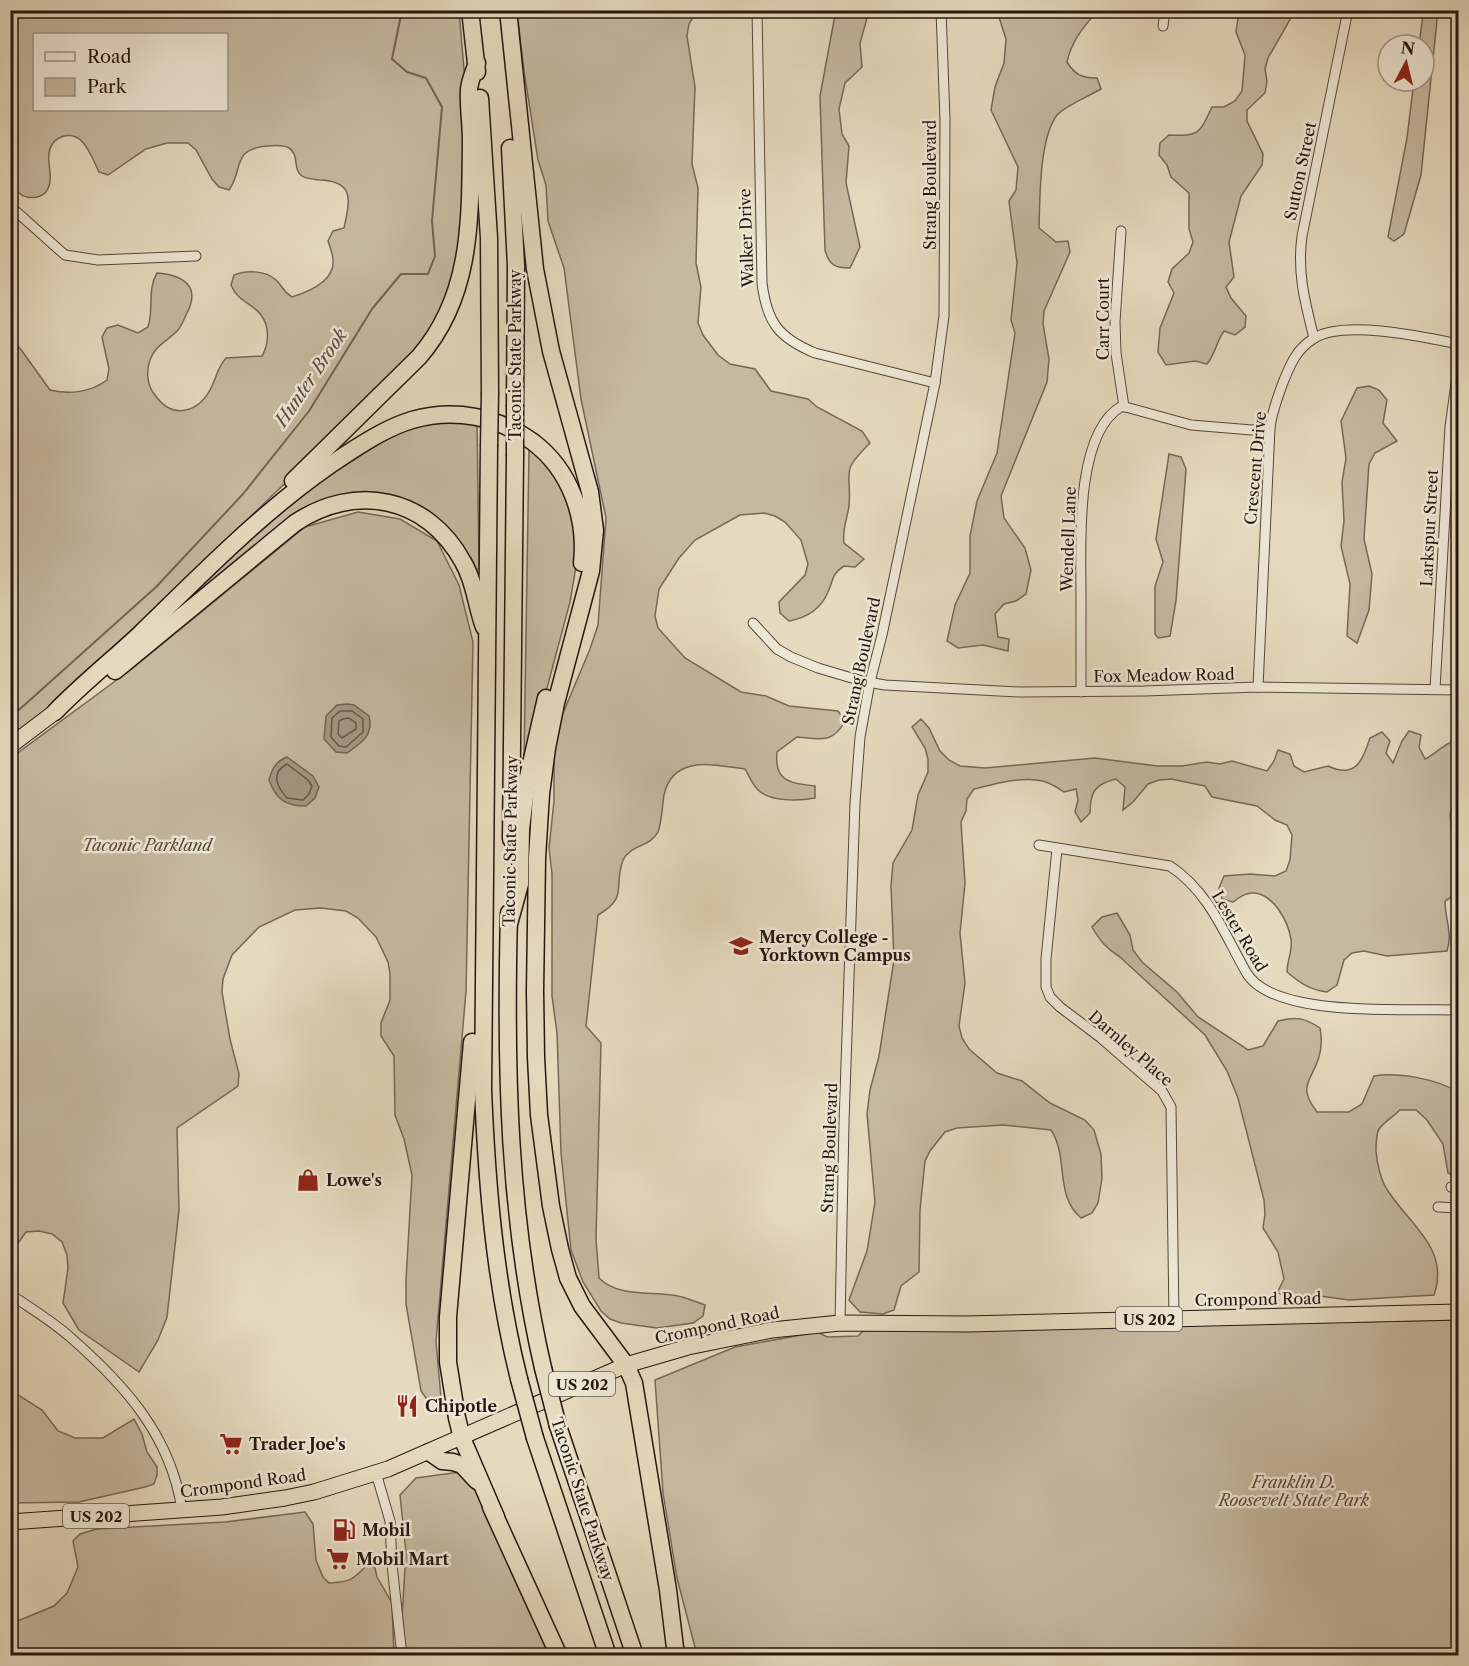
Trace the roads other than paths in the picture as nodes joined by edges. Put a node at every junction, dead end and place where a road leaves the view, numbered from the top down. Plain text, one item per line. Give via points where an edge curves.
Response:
1 (470, 10) edge
2 (497, 10) edge
3 (508, 10) edge
4 (757, 10) edge
5 (941, 10) edge
6 (1165, 10) edge
7 (1348, 10) edge
8 (1163, 26) dead end
9 (477, 63) junction
10 (10, 206) edge
11 (1121, 231) dead end
12 (196, 256) dead end
13 (1314, 338) junction
14 (1458, 344) edge
15 (1458, 369) edge
16 (935, 383) junction
17 (1125, 406) junction
18 (1270, 428) junction
19 (206, 569) junction
20 (753, 623) dead end
21 (488, 636) junction
22 (870, 682) junction
23 (1258, 687) junction
24 (1435, 689) junction
25 (1458, 690) edge
26 (1081, 692) junction
27 (55, 712) junction
28 (10, 746) edge
29 (1039, 845) dead end
30 (1057, 849) junction
31 (509, 924) junction
32 (484, 960) junction
33 (1458, 1010) edge
34 (1438, 1207) dead end
35 (1458, 1208) edge
36 (10, 1294) edge
37 (1458, 1312) edge
38 (1174, 1319) junction
39 (840, 1323) junction
40 (626, 1365) junction
41 (462, 1438) junction
42 (429, 1452) junction
43 (376, 1473) junction
44 (182, 1510) junction
45 (496, 1517) junction
46 (10, 1522) edge
47 (402, 1656) edge
48 (559, 1656) edge
49 (608, 1656) edge
50 (635, 1656) edge
51 (676, 1656) edge

1 - 9 highway, Taconic State Parkway
2 - 31 highway, Taconic State Parkway, bridge via 513,192 516,287
3 - 40 highway via 535,269 557,373 590,492 594,530 591,571 556,703 542,787 536,888 538,1100 551,1206 565,1267 582,1306
4 - 16 street, Walker Drive via 762,283 772,324 798,346 815,353
5 - 16 street, Strang Boulevard via 945,290
6 - 8 street
7 - 13 street, Sutton Street via 1299,258
9 - 19 highway via 469,87 471,160 466,249 459,286 446,319 419,357
9 - 21 highway, Taconic State Parkway, bridge via 489,238
10 - 12 street via 68,256 98,260
11 - 17 street, Carr Court via 1116,353
13 - 14 street, Crescent Drive via 1332,331 1351,330
13 - 18 street, Crescent Drive via 1294,356
15 - 24 street, Larkspur Street via 1450,427
16 - 22 street, Strang Boulevard
17 - 18 street via 1191,425
17 - 26 street, Wendell Lane via 1116,410 1103,426 1084,484
18 - 23 street, Crescent Drive
19 - 27 highway
19 - 31 highway via 306,482 375,436 410,420 446,414 480,417 518,432 551,460 577,506 583,555 530,764 521,830 520,884
20 - 22 street, Fox Meadow Road via 777,649 791,657
21 - 27 highway via 466,567 434,526 396,504 370,500 343,502 324,507 295,523 105,678
21 - 32 highway, Taconic State Parkway
22 - 26 street, Fox Meadow Road via 939,689
22 - 39 street, Strang Boulevard via 860,737 855,803
23 - 24 street, Fox Meadow Road
23 - 26 street, Fox Meadow Road
24 - 25 street, Fox Meadow Road
27 - 28 highway
29 - 30 street, Lester Road
30 - 33 street, Lester Road via 1152,862 1170,866 1184,875 1212,909 1247,974 1264,991 1327,1007
30 - 38 street, Darnley Place via 1046,959 1050,997 1162,1091 1171,1107
31 - 50 highway, Taconic State Parkway, bridge via 508,1093 521,1251 558,1426
32 - 41 highway via 474,975 469,1085 447,1329 450,1381
32 - 49 highway, Taconic State Parkway, bridge via 487,1185 499,1278 535,1438
34 - 35 street
36 - 44 street via 69,1335 146,1417 175,1478
37 - 38 highway, Crompond Road / US 202
38 - 39 highway, Crompond Road / US 202
39 - 40 highway, Crompond Road / US 202 via 743,1335
40 - 41 highway, Crompond Road / US 202
40 - 51 highway via 634,1383
41 - 42 highway, Crompond Road / US 202
41 - 45 highway
42 - 43 highway, Crompond Road / US 202
42 - 45 highway via 470,1472
43 - 44 highway, Crompond Road / US 202 via 285,1498
43 - 47 street via 390,1521
44 - 46 highway, Crompond Road / US 202
45 - 48 highway

